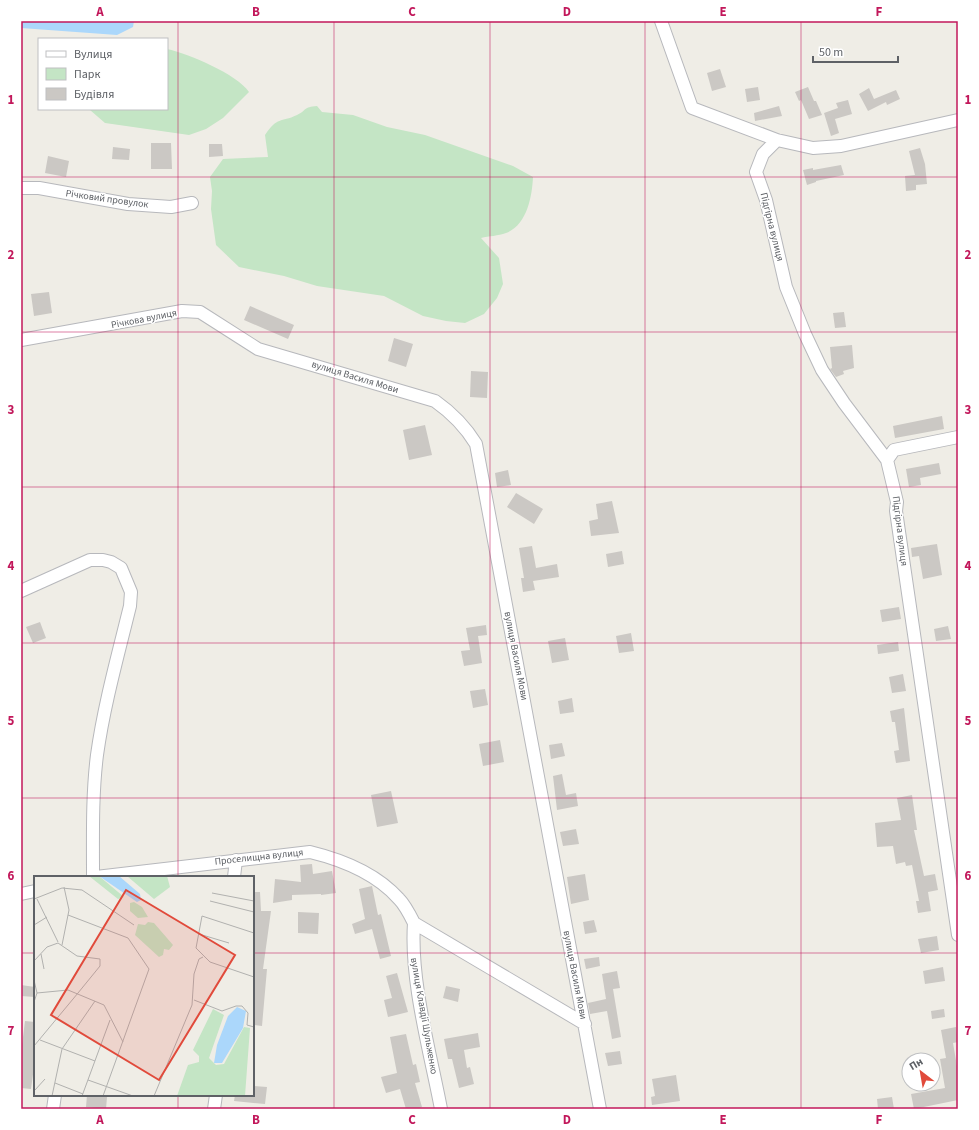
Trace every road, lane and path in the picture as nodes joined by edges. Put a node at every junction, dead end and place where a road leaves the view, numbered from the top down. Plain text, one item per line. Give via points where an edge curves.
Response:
1 (661, 21) edge
2 (958, 120) edge
3 (777, 140) junction
4 (21, 188) edge
5 (192, 203) dead end
6 (21, 340) edge
7 (258, 349) joint
8 (958, 437) edge
9 (887, 460) junction
10 (21, 591) edge
11 (236, 860) junction
12 (95, 876) edge
13 (103, 876) edge
14 (234, 876) edge
15 (34, 891) edge
16 (21, 894) edge
17 (414, 923) junction
18 (958, 934) edge
19 (585, 1024) junction
20 (55, 1096) edge
21 (216, 1096) edge
22 (53, 1109) edge
23 (214, 1109) edge
24 (441, 1109) edge
25 (600, 1109) edge

1 - 3 street via 692,108
2 - 3 street via 841,146 813,148
3 - 9 street, Підгірна вулиця via 763,154 756,172 766,200 786,287 804,334 822,370
4 - 5 street, Річковий провулок via 39,188 128,204 171,207
6 - 7 street, Річкова вулиця via 188,311 200,312
7 - 19 street, вулиця Василя Мови via 435,401 457,418 476,444
8 - 9 street via 894,450
9 - 18 street, Підгірна вулиця via 898,502 898,519
10 - 12 street via 90,560 111,562 121,568 131,592 130,606 105,710 94,784
11 - 13 street, Проселищна вулиця
11 - 14 street
11 - 17 street, Проселищна вулиця via 310,852 335,858 371,874 400,899
15 - 16 street
17 - 19 street, Проселищна вулиця
17 - 24 street, вулиця Клавдії Шульженко via 412,948
19 - 25 street, вулиця Василя Мови
20 - 22 street
21 - 23 street

